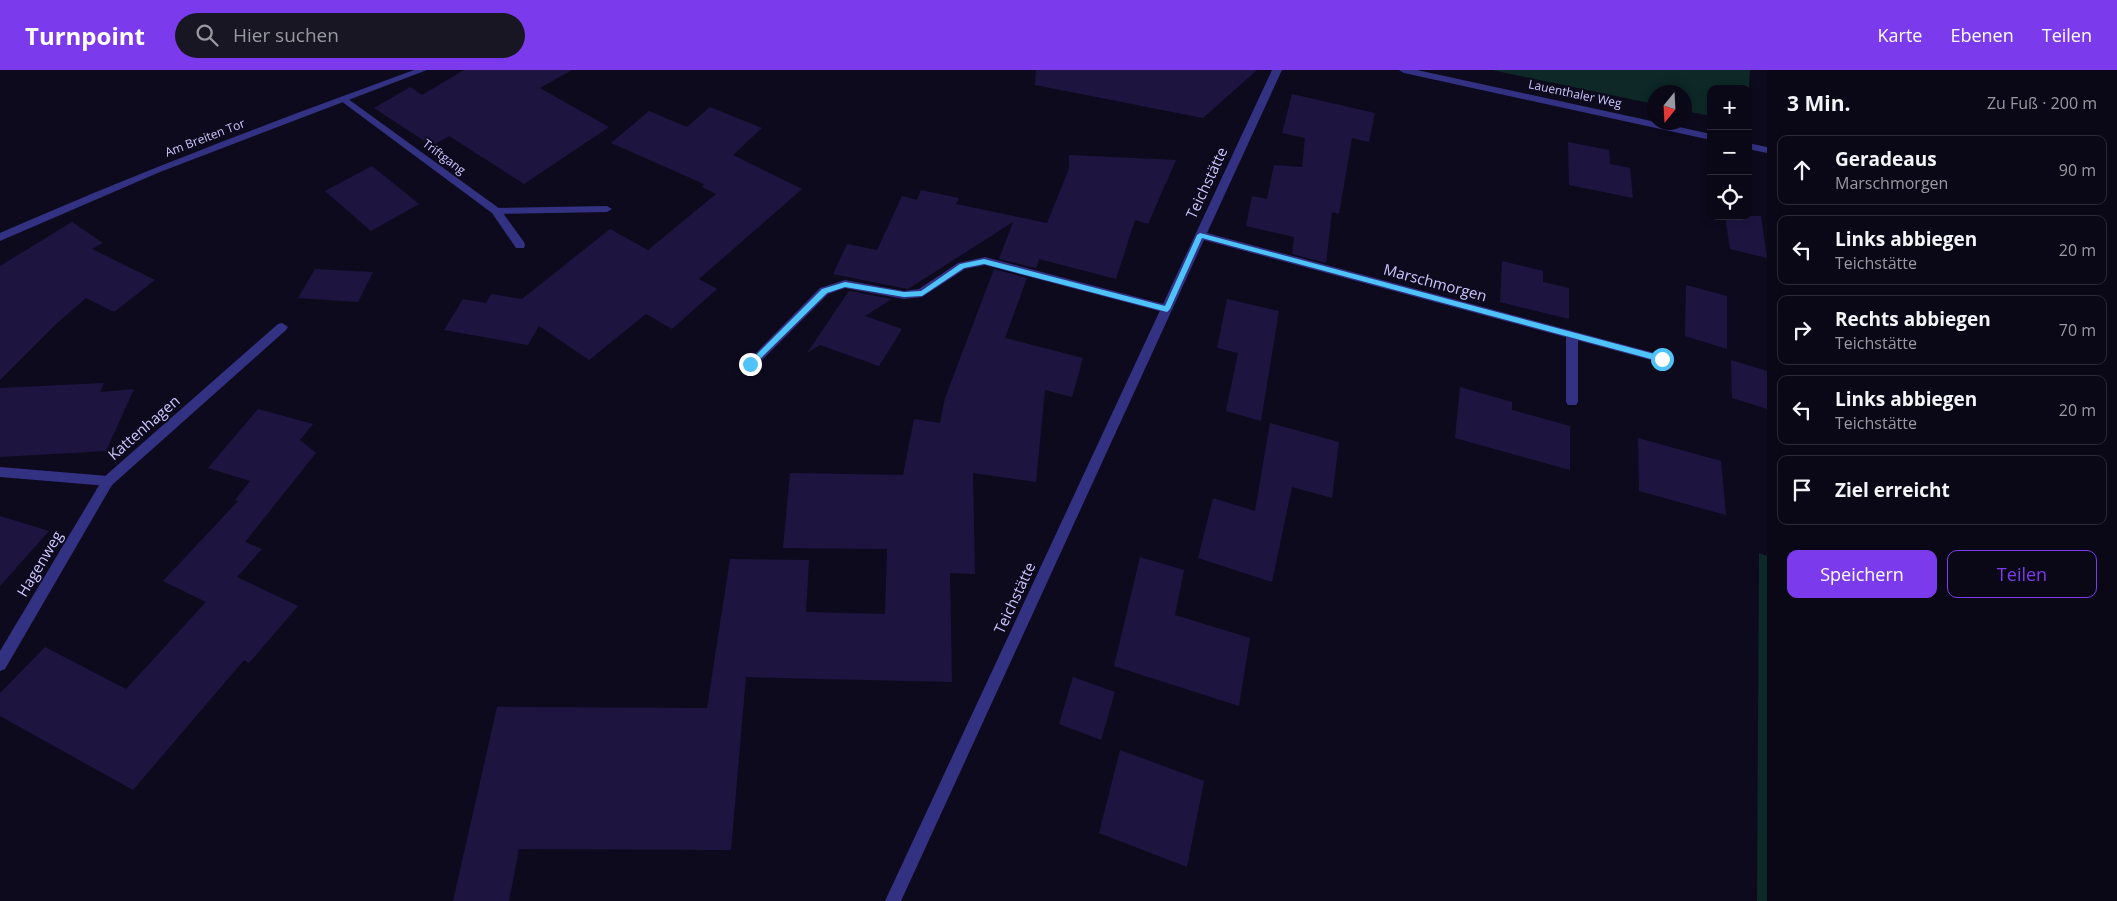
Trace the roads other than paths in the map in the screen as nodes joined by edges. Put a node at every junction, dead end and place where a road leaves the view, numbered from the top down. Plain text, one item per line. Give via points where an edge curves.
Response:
1 (422, 70) edge
2 (1277, 70) edge
3 (1404, 70) edge
4 (344, 99) junction
5 (1707, 136) edge
6 (1752, 147) edge
7 (1767, 150) edge
8 (607, 209) dead end
9 (496, 211) junction
10 (1200, 235) junction
11 (0, 237) edge
12 (520, 245) dead end
13 (1167, 309) junction
14 (282, 327) dead end
15 (1572, 335) junction
16 (1662, 359) dead end
17 (750, 364) dead end
18 (1572, 402) dead end
19 (0, 472) edge
20 (108, 481) junction
21 (0, 664) edge
22 (893, 901) edge

1 - 4 street, Am Breiten Tor
2 - 10 street, Teichstätte
3 - 5 street, Lauenthaler Weg
4 - 9 street, Triftgang
4 - 11 street, Am Breiten Tor via 70,205
6 - 7 street
8 - 9 street
9 - 12 street, Triftgang
10 - 13 street, Teichstätte
10 - 15 street, Marschmorgen
13 - 17 street via 984,261 962,266 922,293 904,295 845,284 824,291
13 - 22 street, Teichstätte
14 - 20 street, Kattenhagen
15 - 16 street, Marschmorgen
15 - 18 street
19 - 20 street, Kattenhagen
20 - 21 street, Hagenweg

